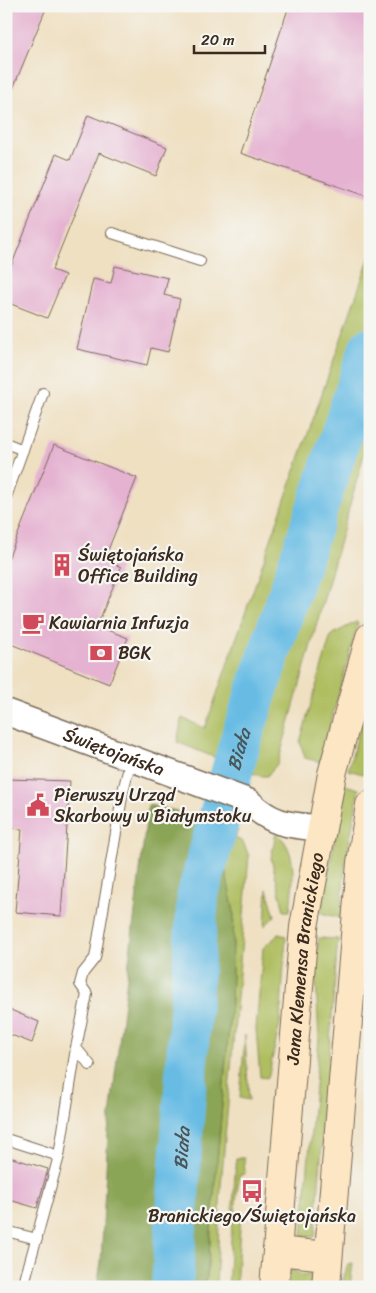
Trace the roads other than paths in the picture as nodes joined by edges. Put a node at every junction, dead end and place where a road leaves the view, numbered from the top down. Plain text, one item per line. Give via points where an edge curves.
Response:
1 (112, 233) dead end
2 (200, 261) dead end
3 (43, 393) dead end
4 (6, 443) edge
5 (23, 450) junction
6 (6, 497) edge
7 (370, 637) edge
8 (6, 712) edge
9 (131, 758) junction
10 (370, 805) edge
11 (321, 828) junction
12 (76, 1048) junction
13 (90, 1065) dead end
14 (6, 1139) edge
15 (59, 1156) junction
16 (6, 1230) edge
17 (37, 1238) junction
18 (277, 1251) junction
19 (328, 1256) junction
20 (23, 1287) edge
21 (274, 1287) edge
22 (326, 1287) edge

1 - 2 lane
3 - 5 lane
4 - 5 lane
5 - 6 lane
7 - 11 main road, Jana Klemensa Branickiego via 332,774
8 - 9 street, Świętojańska
9 - 11 street, Świętojańska via 249,802 278,804
9 - 12 lane via 95,958 83,972 80,984 87,994
10 - 19 main road via 361,863
11 - 18 main road, Jana Klemensa Branickiego via 304,927
12 - 13 lane
12 - 15 lane
14 - 15 lane
15 - 17 lane
16 - 17 lane
17 - 20 lane
18 - 19 main road
18 - 21 main road, Jana Klemensa Branickiego
19 - 22 main road

